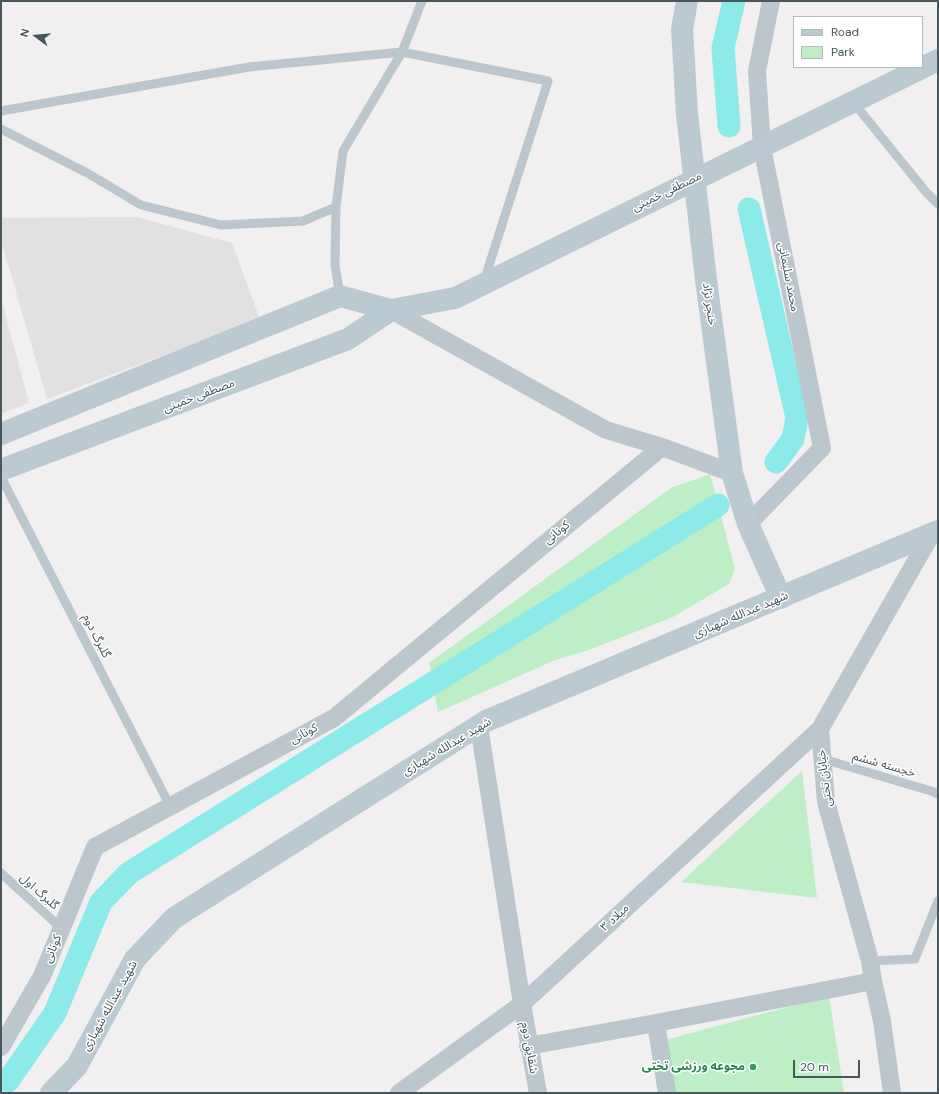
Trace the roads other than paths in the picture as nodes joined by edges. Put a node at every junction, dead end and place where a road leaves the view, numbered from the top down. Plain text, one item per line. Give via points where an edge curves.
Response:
1 (422, 1) edge
2 (686, 1) edge
3 (771, 1) edge
4 (402, 52) junction
5 (938, 60) edge
6 (923, 67) edge
7 (922, 68) edge
8 (853, 102) junction
9 (1, 111) edge
10 (1, 129) edge
11 (762, 147) junction
12 (694, 179) junction
13 (938, 204) edge
14 (336, 207) junction
15 (482, 284) junction
16 (340, 296) junction
17 (391, 310) junction
18 (1, 434) edge
19 (662, 447) junction
20 (1, 470) edge
21 (732, 473) junction
22 (1, 476) edge
23 (748, 524) junction
24 (935, 532) edge
25 (781, 598) junction
26 (479, 726) junction
27 (820, 729) junction
28 (823, 759) junction
29 (938, 794) edge
30 (170, 806) junction
31 (1, 873) edge
32 (938, 901) edge
33 (62, 928) junction
34 (870, 961) junction
35 (873, 981) junction
36 (522, 1004) junction
37 (656, 1024) junction
38 (528, 1046) junction
39 (1, 1047) edge
40 (401, 1092) edge
41 (51, 1093) edge
42 (538, 1093) edge
43 (667, 1093) edge
44 (892, 1093) edge

1 - 4 lane
2 - 12 street, خنجر نژاد via 682,29
3 - 11 street, محمد سلیمانی via 757,71
4 - 9 lane via 249,67
4 - 14 lane via 343,151
4 - 15 lane via 548,81
5 - 6 street, مصطفی خمینی
7 - 8 street, مصطفی خمینی
8 - 11 street, مصطفی خمینی
8 - 13 lane
10 - 14 lane via 89,174 141,205 221,225 303,221
11 - 12 street, مصطفی خمینی
11 - 23 street, محمد سلیمانی via 822,448
12 - 15 street, مصطفی خمینی
12 - 21 street, خنجر نژاد
14 - 16 lane via 335,265
15 - 17 street, مصطفی خمینی via 454,298
16 - 17 street, مصطفی خمینی
16 - 18 street
17 - 19 street via 606,430
17 - 20 street, مصطفی خمینی via 348,339
19 - 21 street
19 - 30 street, کونانی via 334,718
21 - 23 street, خنجر نژاد
22 - 30 lane, گلبرگ دوم
23 - 25 street, خنجر نژاد
24 - 25 street, شهید عبدالله شهبازی
24 - 27 street
25 - 26 street, شهید عبدالله شهبازی
26 - 36 street, شقایق دوم
26 - 41 street, شهید عبدالله شهبازی via 174,918 135,959 77,1066
27 - 28 street, خیابان تختی
27 - 36 street, میلاد ۳
28 - 29 lane, خجسته ششم
28 - 34 street, خیابان تختی via 826,802
30 - 33 street, کونانی via 95,847
31 - 33 lane, گلبرگ اول
32 - 34 lane via 915,959
33 - 39 street, کونانی via 42,976
34 - 35 street, خیابان تختی
35 - 37 street
35 - 44 street, خیابان تختی via 882,1021
36 - 38 street, شقایق دوم
36 - 40 street, میلاد ۳
37 - 38 street
37 - 43 street
38 - 42 street, شقایق دوم

